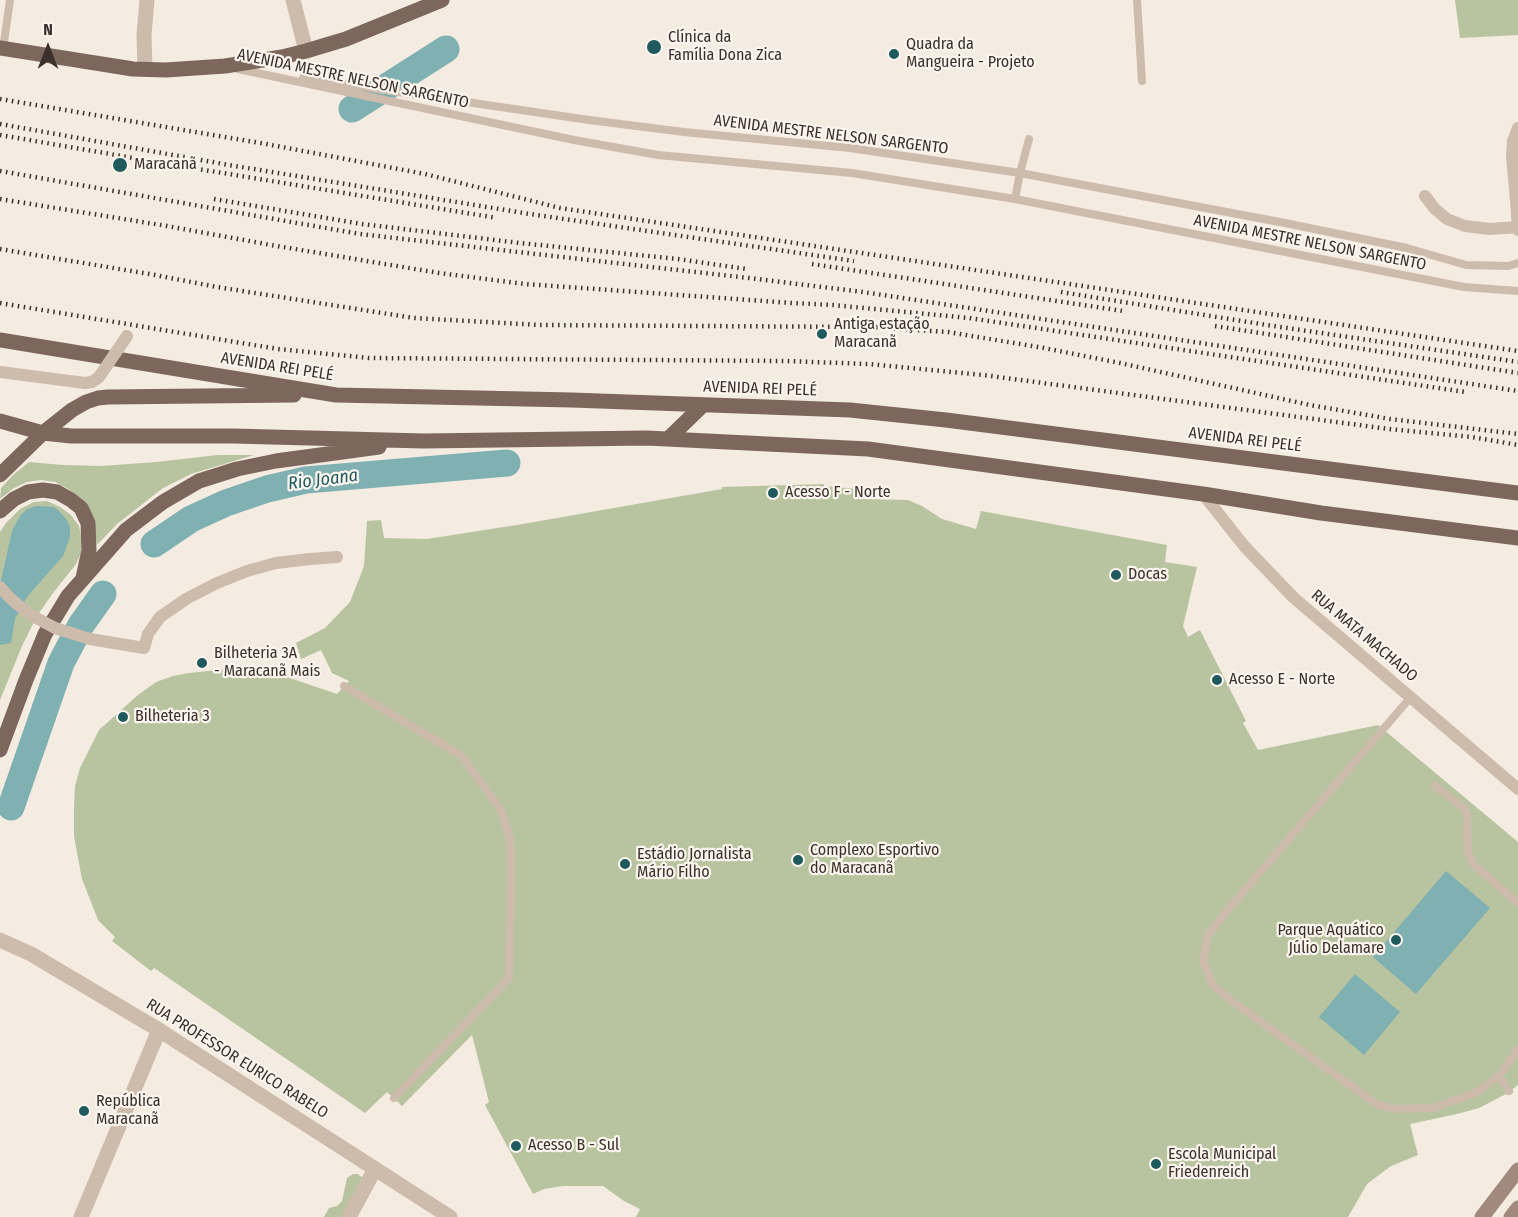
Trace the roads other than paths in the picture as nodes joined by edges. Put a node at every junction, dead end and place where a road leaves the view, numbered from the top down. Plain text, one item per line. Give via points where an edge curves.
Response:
1 (10, 0) edge
2 (147, 0) edge
3 (293, 0) edge
4 (442, 0) edge
5 (1137, 0) edge
6 (2, 49) edge
7 (306, 51) junction
8 (225, 66) junction
9 (145, 69) junction
10 (1142, 81) dead end
11 (1518, 128) edge
12 (1029, 139) dead end
13 (1020, 173) junction
14 (1425, 196) dead end
15 (1016, 199) junction
16 (1518, 228) edge
17 (1518, 263) edge
18 (1518, 291) edge
19 (126, 336) dead end
20 (0, 340) edge
21 (0, 372) edge
22 (336, 395) junction
23 (702, 405) junction
24 (1, 422) edge
25 (44, 433) junction
26 (669, 439) junction
27 (424, 441) junction
28 (0, 475) edge
29 (1518, 493) edge
30 (1203, 494) junction
31 (0, 512) edge
32 (1518, 538) edge
33 (337, 557) dead end
34 (83, 578) junction
35 (0, 587) edge
36 (344, 686) dead end
37 (1410, 698) junction
38 (0, 750) edge
39 (1435, 786) dead end
40 (1518, 789) edge
41 (1518, 903) edge
42 (0, 940) edge
43 (159, 1030) junction
44 (1518, 1050) edge
45 (1498, 1076) junction
46 (1509, 1092) dead end
47 (394, 1098) dead end
48 (375, 1169) junction
49 (1518, 1170) edge
50 (1518, 1208) edge
51 (81, 1217) edge
52 (349, 1217) edge
53 (450, 1217) edge
54 (1482, 1217) edge
55 (1511, 1217) edge

1 - 6 lane
2 - 9 street
3 - 7 street
4 - 7 main road
5 - 10 lane
6 - 9 main road
7 - 8 main road
8 - 9 main road
8 - 13 lane, AVENIDA MESTRE NELSON SARGENTO via 589,120 850,148
8 - 15 lane, AVENIDA MESTRE NELSON SARGENTO via 658,155 852,173
11 - 16 street, bridge via 1512,156
12 - 13 lane
13 - 15 lane
13 - 17 lane, AVENIDA MESTRE NELSON SARGENTO via 1407,248 1466,265
14 - 16 street via 1447,219 1465,226
15 - 18 lane, AVENIDA MESTRE NELSON SARGENTO via 1464,287
19 - 21 street, bridge via 99,377 85,383
20 - 22 main road, AVENIDA REI PELÉ
22 - 23 main road, AVENIDA REI PELÉ
22 - 25 main road via 98,398 72,410
23 - 26 main road
23 - 29 main road, AVENIDA REI PELÉ via 850,410 946,420
24 - 25 main road
25 - 27 main road
25 - 28 main road
26 - 27 main road
26 - 30 main road via 868,449
27 - 34 main road via 276,461 199,481 126,530
30 - 32 main road
30 - 37 street, RUA MATA MACHADO via 1245,547 1294,598
31 - 34 main road via 28,492 57,492 71,500 81,508 88,523 89,550
33 - 35 street, bridge via 276,563 217,583 160,617 144,648 90,639 55,628 28,614
34 - 38 main road via 45,634
36 - 47 lane via 462,756 502,812 510,839 509,978
37 - 40 street, RUA MATA MACHADO
37 - 45 lane via 1225,913 1208,935 1203,960 1212,984 1233,1002 1378,1105 1396,1109 1433,1108 1477,1092
39 - 41 lane via 1465,809 1468,853 1473,864
42 - 43 street, RUA PROFESSOR EURICO RABELO via 31,954
43 - 48 street, RUA PROFESSOR EURICO RABELO
43 - 51 street
44 - 45 lane
45 - 46 lane
48 - 52 street
48 - 53 street, RUA PROFESSOR EURICO RABELO
49 - 54 main road
50 - 55 main road

